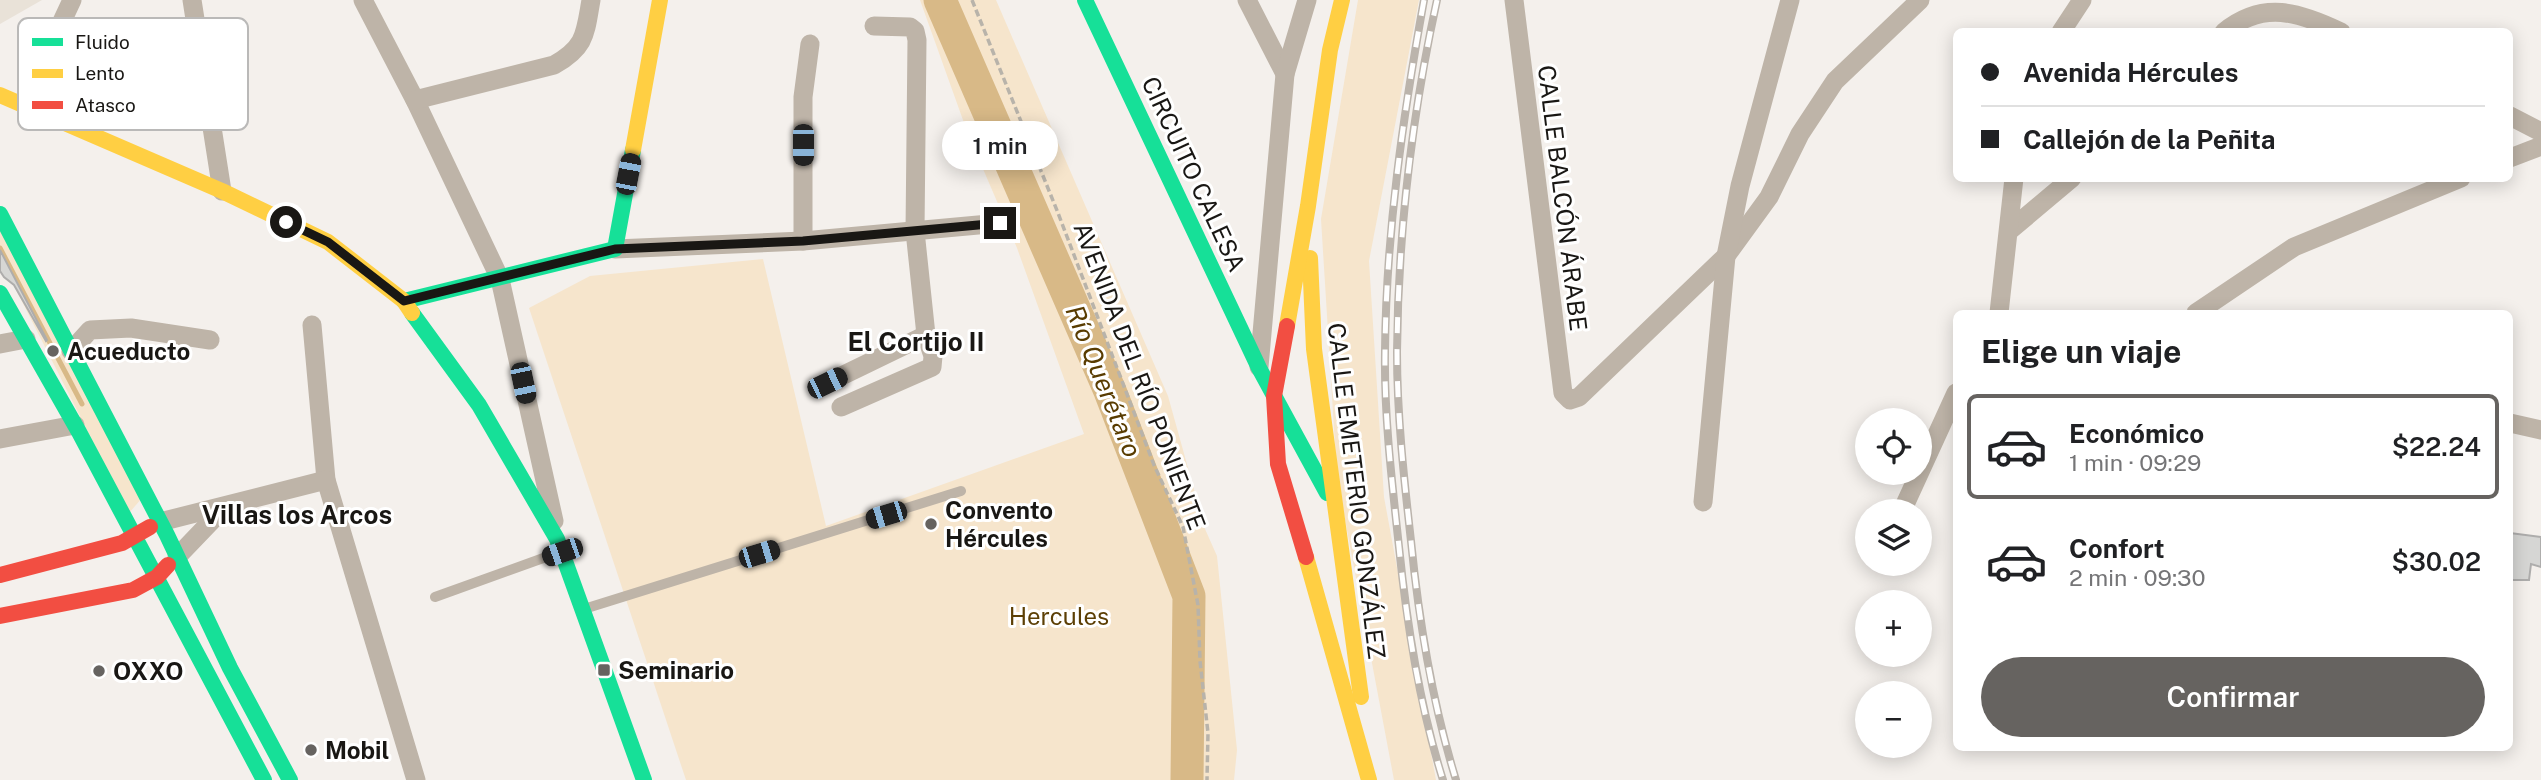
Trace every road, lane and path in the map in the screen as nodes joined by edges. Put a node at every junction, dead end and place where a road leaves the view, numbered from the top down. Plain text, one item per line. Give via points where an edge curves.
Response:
1 (72, 0) edge
2 (192, 0) edge
3 (363, 0) edge
4 (591, 0) edge
5 (660, 0) edge
6 (972, 0) edge
7 (1085, 0) edge
8 (1247, 0) edge
9 (1307, 0) edge
10 (1342, 0) edge
11 (1514, 0) edge
12 (1790, 0) edge
13 (1920, 0) edge
14 (2082, 0) edge
15 (64, 18) edge
16 (195, 18) edge
17 (874, 26) dead end
18 (2064, 28) edge
19 (2228, 28) edge
20 (2332, 28) edge
21 (810, 44) dead end
22 (1285, 74) junction
23 (0, 95) edge
24 (415, 100) junction
25 (18, 103) edge
26 (2513, 118) edge
27 (81, 130) edge
28 (212, 130) edge
29 (2541, 132) edge
30 (2541, 146) edge
31 (2513, 158) edge
32 (2014, 182) edge
33 (2067, 182) edge
34 (2450, 182) edge
35 (222, 191) junction
36 (1308, 206) junction
37 (0, 214) edge
38 (1000, 223) dead end
39 (915, 230) junction
40 (2009, 231) junction
41 (803, 241) junction
42 (615, 249) junction
43 (1726, 256) junction
44 (500, 279) junction
45 (0, 293) edge
46 (404, 301) junction
47 (1997, 310) edge
48 (2200, 310) edge
49 (312, 325) dead end
50 (926, 335) junction
51 (26, 339) junction
52 (210, 340) dead end
53 (0, 344) edge
54 (71, 351) junction
55 (1259, 368) junction
56 (827, 383) dead end
57 (1274, 396) junction
58 (1953, 400) edge
59 (841, 407) dead end
60 (106, 417) junction
61 (2513, 424) edge
62 (77, 429) junction
63 (2541, 430) edge
64 (0, 439) edge
65 (326, 480) junction
66 (961, 491) dead end
67 (1907, 499) edge
68 (1703, 502) dead end
69 (224, 508) junction
70 (1335, 508) junction
71 (164, 529) junction
72 (133, 535) junction
73 (560, 545) junction
74 (1342, 554) junction
75 (177, 557) junction
76 (1307, 559) junction
77 (0, 575) edge
78 (156, 577) junction
79 (435, 597) dead end
80 (582, 610) junction
81 (0, 616) edge
82 (211, 678) junction
83 (254, 780) edge
84 (264, 780) edge
85 (290, 780) edge
86 (416, 780) edge
87 (644, 780) edge
88 (1207, 780) edge
89 (1370, 780) edge

1 - 15 street
2 - 16 street
3 - 24 street
4 - 24 street via 584,39 573,55 554,65
5 - 42 main road
6 - 88 path, AVENIDA DEL RÍO PONIENTE via 1153,465 1183,527 1198,604
7 - 55 main road, CIRCUITO CALESA
8 - 22 street
9 - 22 street, CIRCUITO CALESA
10 - 36 main road, CALLE EMETERIO GONZÁLEZ via 1330,51
11 - 43 street, CALLE BALCÓN ÁRABE via 1563,393 1570,400 1579,397
12 - 43 street
13 - 43 street via 1835,81 1800,134 1769,197
14 - 18 street
17 - 39 street via 915,31
19 - 20 street via 2258,10 2285,8
21 - 41 street via 803,97
22 - 55 street, CIRCUITO CALESA
23 - 25 main road
24 - 44 street
26 - 29 street
27 - 35 main road
28 - 35 street
30 - 31 street
32 - 40 street
33 - 40 street
34 - 48 street via 2294,247
35 - 46 main road via 328,242
36 - 57 main road, CALLE EMETERIO GONZÁLEZ
36 - 70 main road, CALLE EMETERIO GONZÁLEZ via 1314,349
37 - 54 main road
38 - 39 street
39 - 41 street
39 - 50 street
40 - 47 street
41 - 42 street
42 - 44 main road
43 - 68 street
44 - 46 main road
44 - 73 street
45 - 51 main road
46 - 73 main road via 479,405
49 - 65 street
50 - 56 street
50 - 59 street via 932,367
51 - 53 street
51 - 62 main road
52 - 54 street via 131,328 90,330
54 - 60 main road
55 - 57 main road, CIRCUITO CALESA
57 - 70 main road, CIRCUITO CALESA
57 - 76 main road, CALLE EMETERIO GONZÁLEZ via 1278,464
58 - 67 street
60 - 62 main road
60 - 71 main road
61 - 63 street
62 - 64 street
62 - 72 main road
65 - 69 street
65 - 86 street
66 - 80 lane
69 - 71 street
69 - 75 street
70 - 74 main road, CALLE EMETERIO GONZÁLEZ
71 - 72 main road
71 - 75 main road
72 - 77 main road via 122,543
72 - 78 main road
73 - 79 lane
73 - 80 main road
74 - 76 main road via 1324,565
74 - 89 main road, CALLE EMETERIO GONZÁLEZ
75 - 78 main road
75 - 85 main road
76 - 89 main road, CALLE EMETERIO GONZÁLEZ
78 - 81 main road via 133,590
78 - 82 main road
80 - 87 main road
82 - 83 main road
82 - 84 main road

